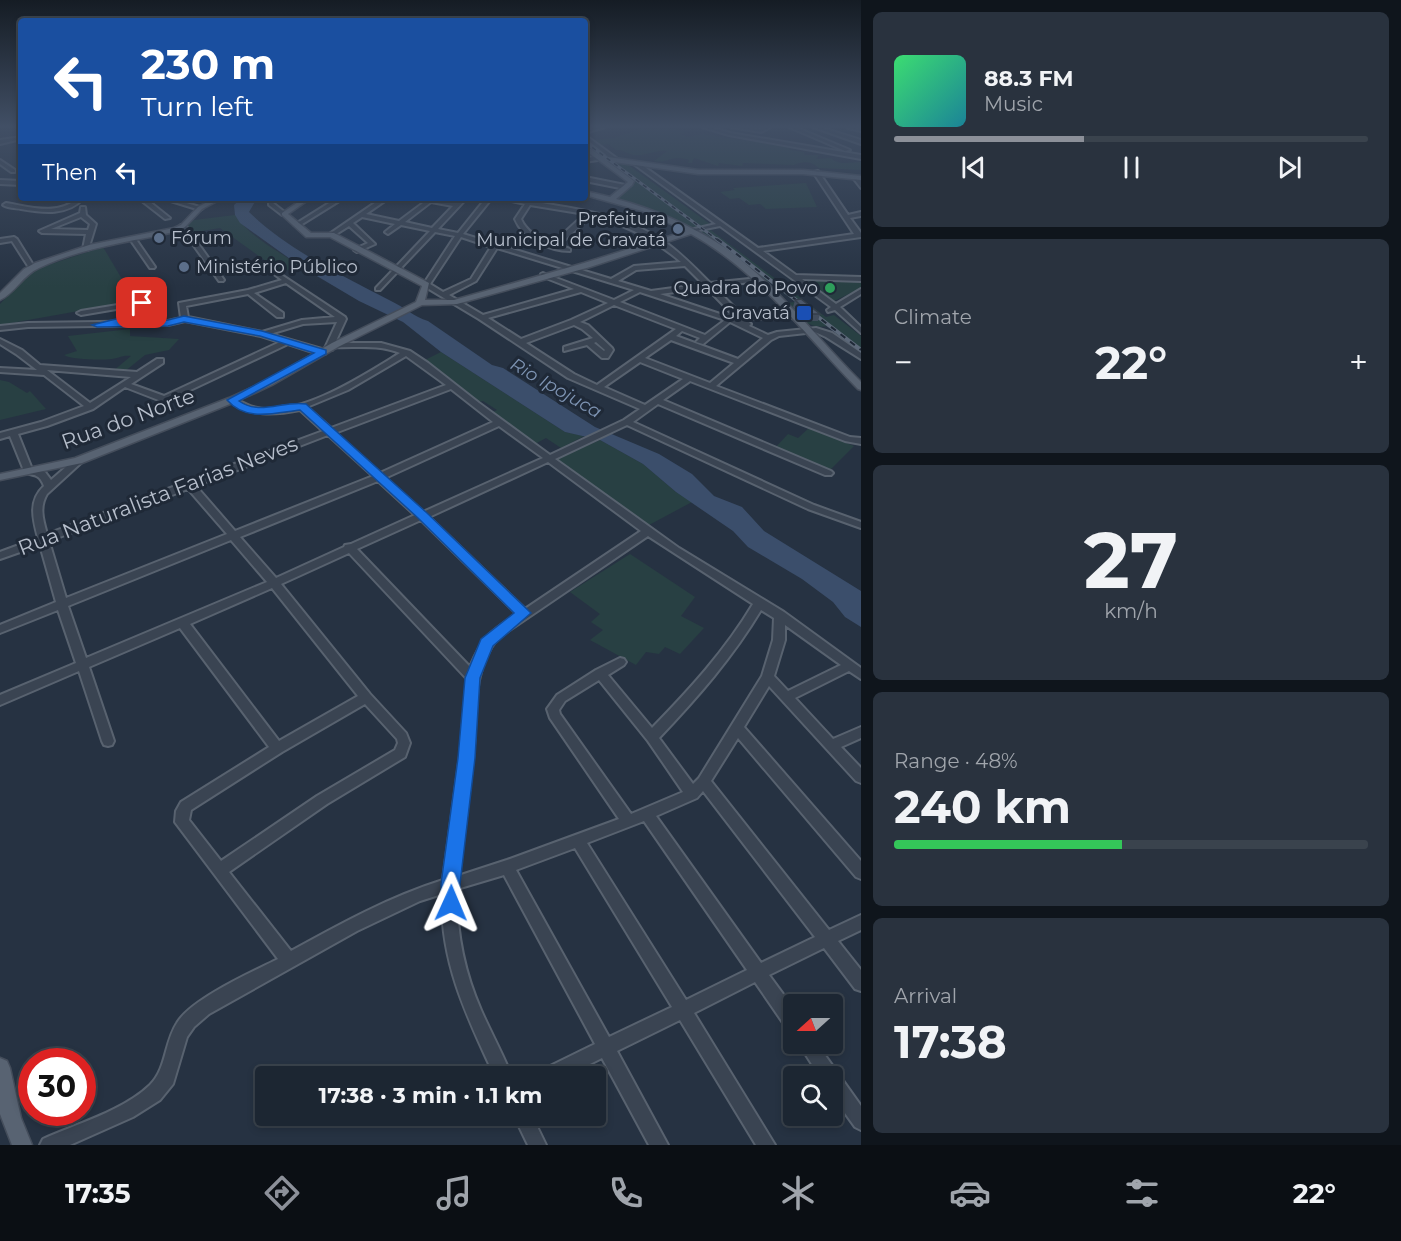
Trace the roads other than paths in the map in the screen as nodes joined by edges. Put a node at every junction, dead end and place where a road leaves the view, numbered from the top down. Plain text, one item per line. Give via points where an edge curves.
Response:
1 (592, 180) edge
2 (631, 180) edge
3 (655, 180) joint
4 (822, 180) edge
5 (0, 182) edge
6 (18, 183) edge
7 (625, 187) junction
8 (675, 191) junction
9 (667, 192) junction
10 (588, 194) edge
11 (611, 199) junction
12 (77, 201) edge
13 (146, 201) edge
14 (174, 201) edge
15 (214, 201) edge
16 (304, 201) edge
17 (337, 201) edge
18 (381, 201) edge
19 (427, 201) edge
20 (438, 201) edge
21 (460, 201) edge
22 (487, 201) edge
23 (517, 201) edge
24 (178, 202) junction
25 (528, 203) junction
26 (271, 204) dead end
27 (455, 205) junction
28 (695, 205) junction
29 (6, 206) dead end
30 (687, 206) junction
31 (200, 208) junction
32 (158, 209) junction
33 (284, 214) junction
34 (589, 214) junction
35 (861, 214) edge
36 (361, 215) junction
37 (847, 217) junction
38 (167, 218) dead end
39 (401, 223) junction
40 (349, 224) junction
41 (297, 225) junction
42 (718, 225) junction
43 (183, 226) junction
44 (433, 230) junction
45 (692, 231) junction
46 (90, 232) junction
47 (388, 232) dead end
48 (331, 235) junction
49 (459, 235) junction
50 (860, 235) edge
51 (133, 239) junction
52 (0, 241) edge
53 (663, 241) junction
54 (495, 246) junction
55 (554, 246) junction
56 (86, 249) junction
57 (357, 250) junction
58 (568, 250) dead end
59 (755, 251) junction
60 (684, 264) junction
61 (152, 267) dead end
62 (32, 268) junction
63 (571, 269) junction
64 (397, 271) junction
65 (782, 271) junction
66 (277, 274) dead end
67 (543, 275) junction
68 (796, 277) junction
69 (757, 279) junction
70 (861, 279) edge
71 (221, 280) dead end
72 (287, 281) junction
73 (612, 281) junction
74 (426, 285) junction
75 (710, 285) junction
76 (378, 289) dead end
77 (580, 290) junction
78 (640, 290) junction
79 (810, 291) junction
80 (861, 291) edge
81 (249, 292) junction
82 (650, 293) junction
83 (443, 295) junction
84 (0, 298) edge
85 (454, 302) junction
86 (420, 303) junction
87 (614, 304) junction
88 (834, 308) junction
89 (81, 313) dead end
90 (280, 315) dead end
91 (793, 316) junction
92 (482, 317) junction
93 (735, 317) junction
94 (184, 319) junction
95 (342, 319) junction
96 (574, 322) junction
97 (97, 325) junction
98 (0, 328) edge
99 (681, 329) junction
100 (806, 330) junction
101 (861, 331) edge
102 (262, 334) junction
103 (670, 337) junction
104 (706, 338) junction
105 (768, 338) junction
106 (598, 339) junction
107 (0, 341) edge
108 (288, 341) junction
109 (520, 342) junction
110 (589, 343) junction
111 (695, 346) junction
112 (329, 348) junction
113 (567, 349) dead end
114 (406, 353) junction
115 (861, 357) edge
116 (639, 359) junction
117 (160, 361) dead end
118 (739, 362) junction
119 (0, 370) edge
120 (42, 370) junction
121 (140, 375) junction
122 (688, 379) junction
123 (126, 385) junction
124 (451, 386) junction
125 (599, 387) junction
126 (710, 387) junction
127 (861, 387) edge
128 (232, 400) junction
129 (657, 401) junction
130 (90, 407) junction
131 (302, 407) junction
132 (646, 409) junction
133 (500, 422) junction
134 (627, 422) junction
135 (13, 432) junction
136 (329, 432) junction
137 (0, 436) edge
138 (861, 441) edge
139 (550, 458) junction
140 (78, 461) junction
141 (28, 471) junction
142 (828, 473) dead end
143 (0, 477) edge
144 (379, 477) junction
145 (189, 484) junction
146 (48, 485) junction
147 (422, 516) junction
148 (861, 525) edge
149 (648, 531) junction
150 (232, 536) junction
151 (42, 541) junction
152 (349, 548) junction
153 (0, 556) edge
154 (274, 583) junction
155 (759, 603) junction
156 (62, 604) junction
157 (523, 613) junction
158 (780, 615) junction
159 (183, 622) junction
160 (0, 629) edge
161 (620, 662) dead end
162 (81, 664) junction
163 (850, 666) junction
164 (600, 673) junction
165 (861, 674) edge
166 (768, 677) junction
167 (473, 678) junction
168 (788, 696) junction
169 (366, 697) junction
170 (0, 700) edge
171 (738, 729) junction
172 (861, 732) edge
173 (652, 737) junction
174 (108, 741) dead end
175 (832, 745) junction
176 (277, 748) junction
177 (861, 777) edge
178 (704, 782) junction
179 (692, 794) junction
180 (647, 814) junction
181 (628, 821) junction
182 (578, 840) junction
183 (507, 867) junction
184 (219, 871) junction
185 (861, 872) edge
186 (450, 884) junction
187 (861, 922) edge
188 (826, 939) junction
189 (289, 961) junction
190 (758, 972) junction
191 (861, 983) edge
192 (783, 1008) edge
193 (683, 1009) junction
194 (607, 1048) junction
195 (499, 1066) edge
196 (569, 1066) edge
197 (0, 1068) edge
198 (843, 1096) edge
199 (861, 1121) edge
200 (528, 1126) edge
201 (22, 1145) edge
202 (49, 1145) edge
203 (537, 1145) edge
204 (659, 1145) edge
205 (766, 1145) edge

1 - 7 street
2 - 7 main road
3 - 8 street
3 - 9 street
4 - 37 street
5 - 6 street
7 - 11 main road
8 - 9 street
8 - 28 street
9 - 30 street
10 - 11 main road
11 - 45 main road via 639,206
12 - 29 street via 57,211
13 - 32 street
14 - 24 street
15 - 31 main road
16 - 33 main road
17 - 41 street
18 - 36 street
19 - 39 street
20 - 27 street
21 - 27 street
22 - 49 street
23 - 25 street
24 - 31 street
24 - 32 street
25 - 34 street
25 - 55 street via 518,221 525,230
26 - 33 street
27 - 44 street
28 - 30 street
28 - 42 street
30 - 42 street
31 - 43 main road
32 - 38 street
33 - 41 main road
34 - 53 street
34 - 55 street
35 - 37 street
36 - 39 street
36 - 40 street
37 - 50 street
39 - 44 street
39 - 47 street
40 - 48 street
40 - 57 street via 372,244
41 - 48 main road via 309,235
42 - 45 street
42 - 59 street
43 - 51 main road
43 - 71 street
44 - 49 street
44 - 64 street
45 - 53 main road
45 - 69 main road
46 - 46 street via 42,231 83,211 93,223
46 - 56 street
48 - 57 main road
49 - 54 street
49 - 74 street
50 - 59 street
51 - 56 main road
51 - 61 street
52 - 62 street via 14,238
53 - 60 street
53 - 63 main road
54 - 63 street
54 - 83 street via 474,280
55 - 58 street
56 - 62 main road
57 - 64 main road
59 - 65 street
60 - 73 street via 634,268
60 - 75 street
62 - 84 main road
63 - 67 main road
63 - 73 street
64 - 74 main road
64 - 76 street
65 - 68 street
65 - 79 street
66 - 72 street
67 - 77 street
67 - 85 main road
68 - 70 street
68 - 79 street
69 - 75 street
69 - 91 main road
72 - 81 street
72 - 95 street
73 - 78 street
74 - 83 street
74 - 86 main road
75 - 82 street
75 - 93 street
77 - 87 street
77 - 92 street
78 - 82 street
78 - 87 street
79 - 88 street
80 - 88 street
81 - 90 street
81 - 94 street via 182,305
82 - 93 street
83 - 85 street
85 - 86 main road
85 - 92 street
86 - 112 main road, Rua do Norte
87 - 96 street
87 - 99 street
88 - 101 street
89 - 97 street via 141,302 147,313
91 - 93 street
91 - 100 main road
92 - 109 street
93 - 104 street
93 - 105 street
94 - 97 street
94 - 102 street
95 - 102 street via 302,321
95 - 112 street
96 - 106 street
96 - 109 street
97 - 98 street
99 - 103 street
99 - 104 street
100 - 105 street
100 - 115 street via 821,331
100 - 127 main road
102 - 108 street
103 - 111 street
103 - 116 street
104 - 111 street
105 - 118 street
106 - 110 street
106 - 110 street via 609,350 605,356
107 - 120 street
108 - 112 street
108 - 123 street via 164,399
109 - 125 street via 571,376
110 - 113 street
111 - 118 street
112 - 114 street via 378,344
112 - 128 main road, Rua do Norte
114 - 124 street
114 - 131 street
116 - 122 street
116 - 125 street
117 - 121 street
118 - 126 street
119 - 120 street
120 - 121 street
120 - 130 street
121 - 123 street
122 - 126 street
122 - 129 street
123 - 130 street
124 - 133 street
124 - 136 street, Rua Naturalista Farias Neves
125 - 132 street
126 - 138 street
128 - 131 street via 243,409 258,412
128 - 140 main road, Rua do Norte
129 - 132 street
129 - 142 street
130 - 135 street
131 - 136 street
132 - 134 street
133 - 139 street
133 - 144 street
134 - 139 street
134 - 148 street via 811,507
135 - 137 street
135 - 141 street
136 - 144 street
136 - 145 street, Rua Naturalista Farias Neves
139 - 147 street
139 - 149 street
140 - 141 main road, Rua do Norte
140 - 146 street
141 - 143 main road, Rua do Norte
141 - 146 street via 40,472
144 - 147 street
144 - 150 street
145 - 150 street
145 - 151 street, Rua Naturalista Farias Neves
146 - 151 street via 36,507
147 - 152 street
147 - 157 street
149 - 155 street
149 - 157 street
150 - 154 street
150 - 156 street
151 - 153 street, Rua Naturalista Farias Neves
151 - 156 street
152 - 154 street
152 - 167 street
154 - 159 street
154 - 169 street
155 - 158 street
155 - 173 street via 740,637 711,675
156 - 160 street
156 - 162 street
157 - 167 street via 486,643
158 - 163 street
158 - 166 street via 779,640
159 - 162 street
159 - 176 street
161 - 164 street
162 - 170 street
162 - 174 street
163 - 165 street
163 - 168 street
164 - 173 street
164 - 181 street via 561,698 553,709 554,715
166 - 168 street
166 - 171 street
167 - 186 street
168 - 175 street
169 - 176 street
169 - 184 street via 402,737 404,748 400,753 322,800
171 - 178 street
171 - 185 street
172 - 175 street
173 - 179 street
175 - 177 street
176 - 184 street via 186,806 182,822
178 - 179 street
178 - 188 street
179 - 180 street
180 - 181 street
180 - 190 street
181 - 182 street
182 - 183 street
182 - 193 street
183 - 186 street
183 - 194 street
184 - 189 street
186 - 189 street via 387,909
186 - 195 street via 454,952 462,983
187 - 188 street
188 - 190 street
188 - 191 street
189 - 202 street via 190,1019 181,1031 172,1067 162,1085 145,1102
190 - 192 street
190 - 193 street
193 - 194 street
193 - 205 street
194 - 196 street
194 - 204 street
197 - 201 main road via 11,1119
198 - 199 street
200 - 203 street

